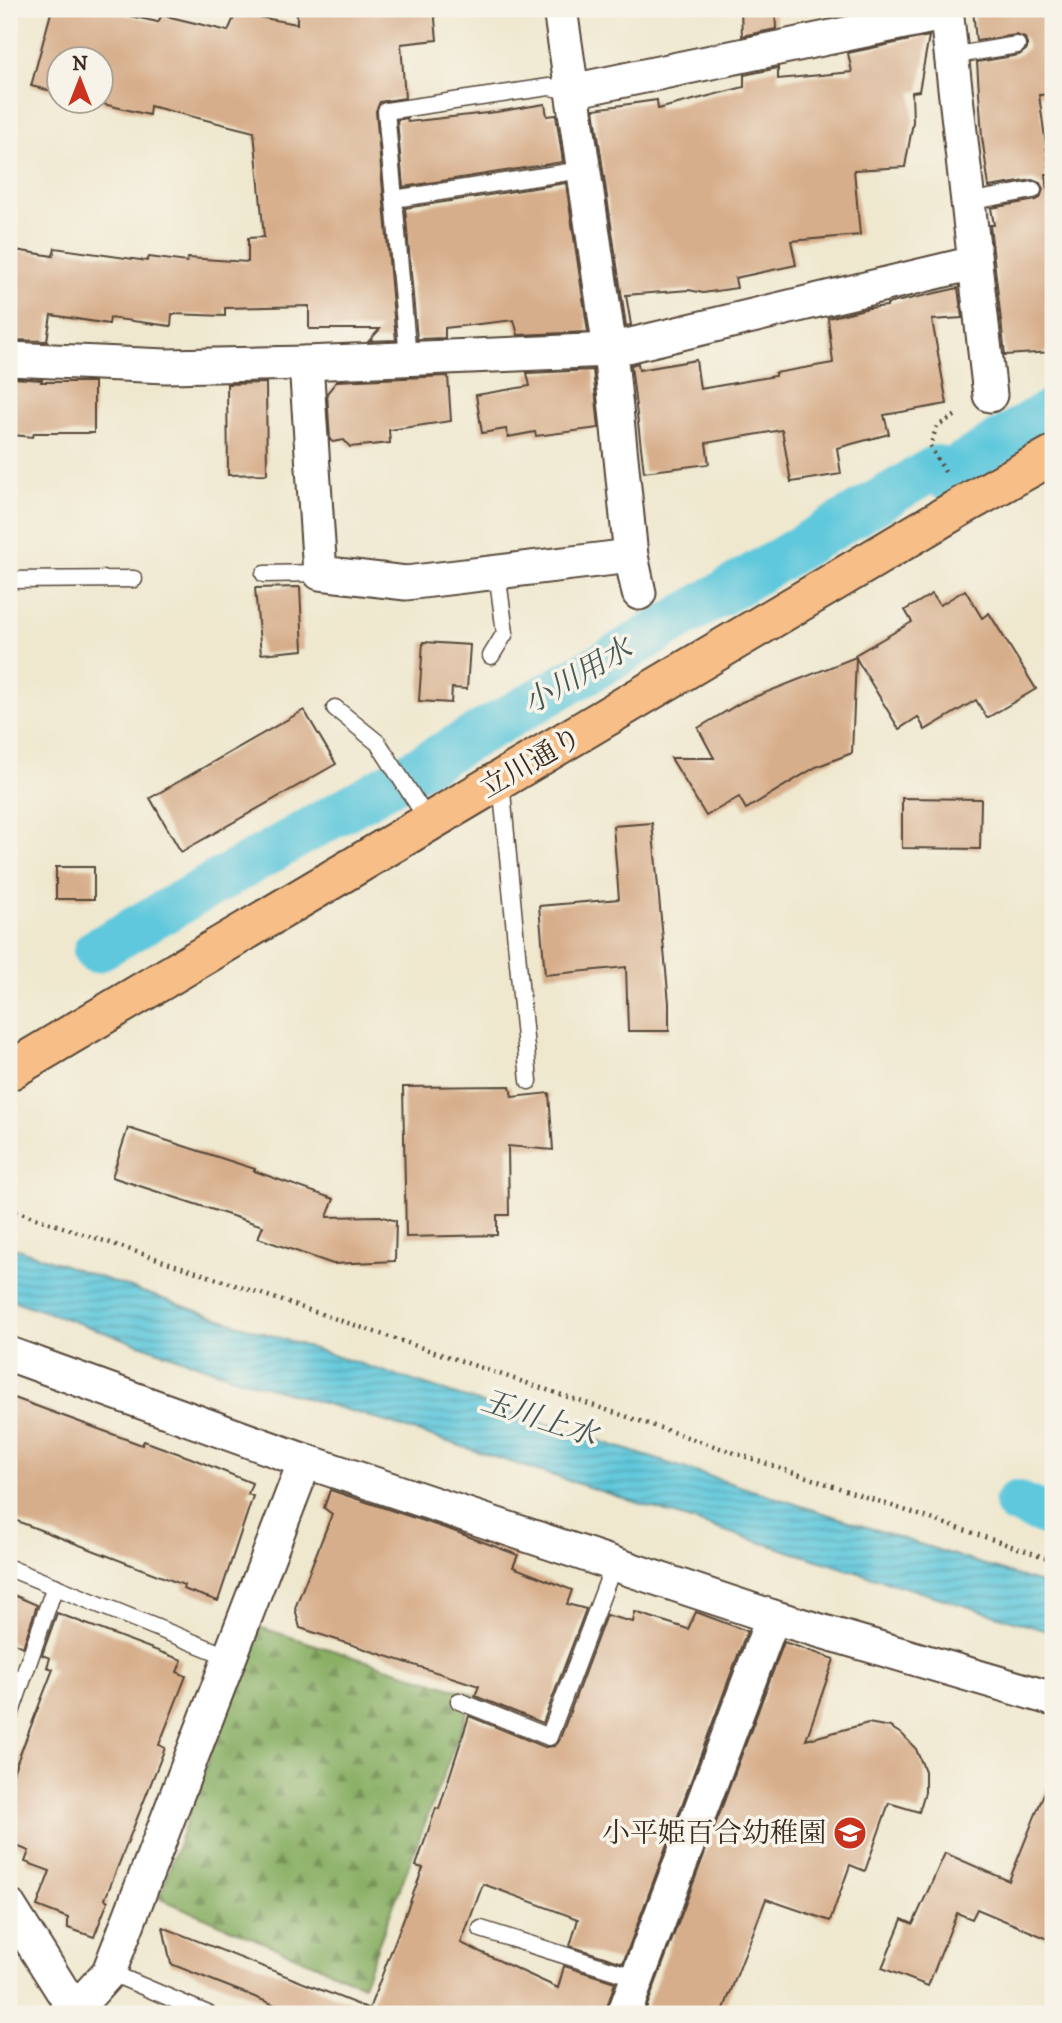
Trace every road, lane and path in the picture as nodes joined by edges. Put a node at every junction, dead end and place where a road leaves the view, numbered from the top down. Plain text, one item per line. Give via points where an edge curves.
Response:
1 (560, 9) edge
2 (947, 11) edge
3 (1017, 45) dead end
4 (951, 56) junction
5 (572, 91) junction
6 (582, 170) junction
7 (1033, 190) dead end
8 (394, 199) junction
9 (967, 201) junction
10 (974, 263) junction
11 (610, 350) junction
12 (408, 358) junction
13 (9, 359) edge
14 (306, 363) junction
15 (990, 395) joint
16 (1053, 455) edge
17 (951, 481) dead end
18 (631, 556) junction
19 (497, 572) junction
20 (320, 573) junction
21 (264, 574) dead end
22 (134, 579) dead end
23 (9, 580) edge
24 (639, 593) dead end
25 (491, 656) dead end
26 (335, 708) dead end
27 (501, 780) junction
28 (429, 822) junction
29 (9, 1071) edge
30 (529, 1081) dead end
31 (9, 1209) edge
32 (9, 1354) edge
33 (305, 1461) junction
34 (1053, 1560) edge
35 (614, 1564) junction
36 (9, 1568) edge
37 (55, 1586) junction
38 (773, 1616) junction
39 (229, 1657) junction
40 (1053, 1699) edge
41 (459, 1701) dead end
42 (9, 1718) edge
43 (9, 1906) edge
44 (481, 1929) dead end
45 (109, 1972) junction
46 (637, 1978) junction
47 (75, 2013) edge
48 (208, 2014) edge
49 (624, 2014) edge

1 - 5 street
2 - 4 street
2 - 5 street
3 - 4 lane
4 - 9 street
5 - 6 street
5 - 8 lane via 549,87 386,111
6 - 8 lane
6 - 11 street
7 - 9 lane
8 - 12 lane
9 - 10 street
10 - 11 street
10 - 15 street
11 - 12 street
11 - 18 street
12 - 14 street
13 - 14 street via 166,366
14 - 20 street
15 - 17 path via 937,426 930,446
16 - 27 main road, 立川通り
18 - 19 street
18 - 24 street
19 - 20 street via 406,583
19 - 25 lane via 505,633
20 - 21 lane
22 - 23 lane
26 - 28 lane via 378,743
27 - 28 main road, 立川通り
27 - 30 lane
28 - 29 main road, 立川通り
31 - 34 path
32 - 33 street
33 - 35 street
33 - 39 street
35 - 38 street
35 - 41 lane via 550,1737
36 - 37 lane
37 - 39 lane
37 - 42 lane
38 - 40 street
38 - 46 street
39 - 45 street
43 - 47 street
44 - 46 lane
45 - 47 street
45 - 48 lane
46 - 49 street

